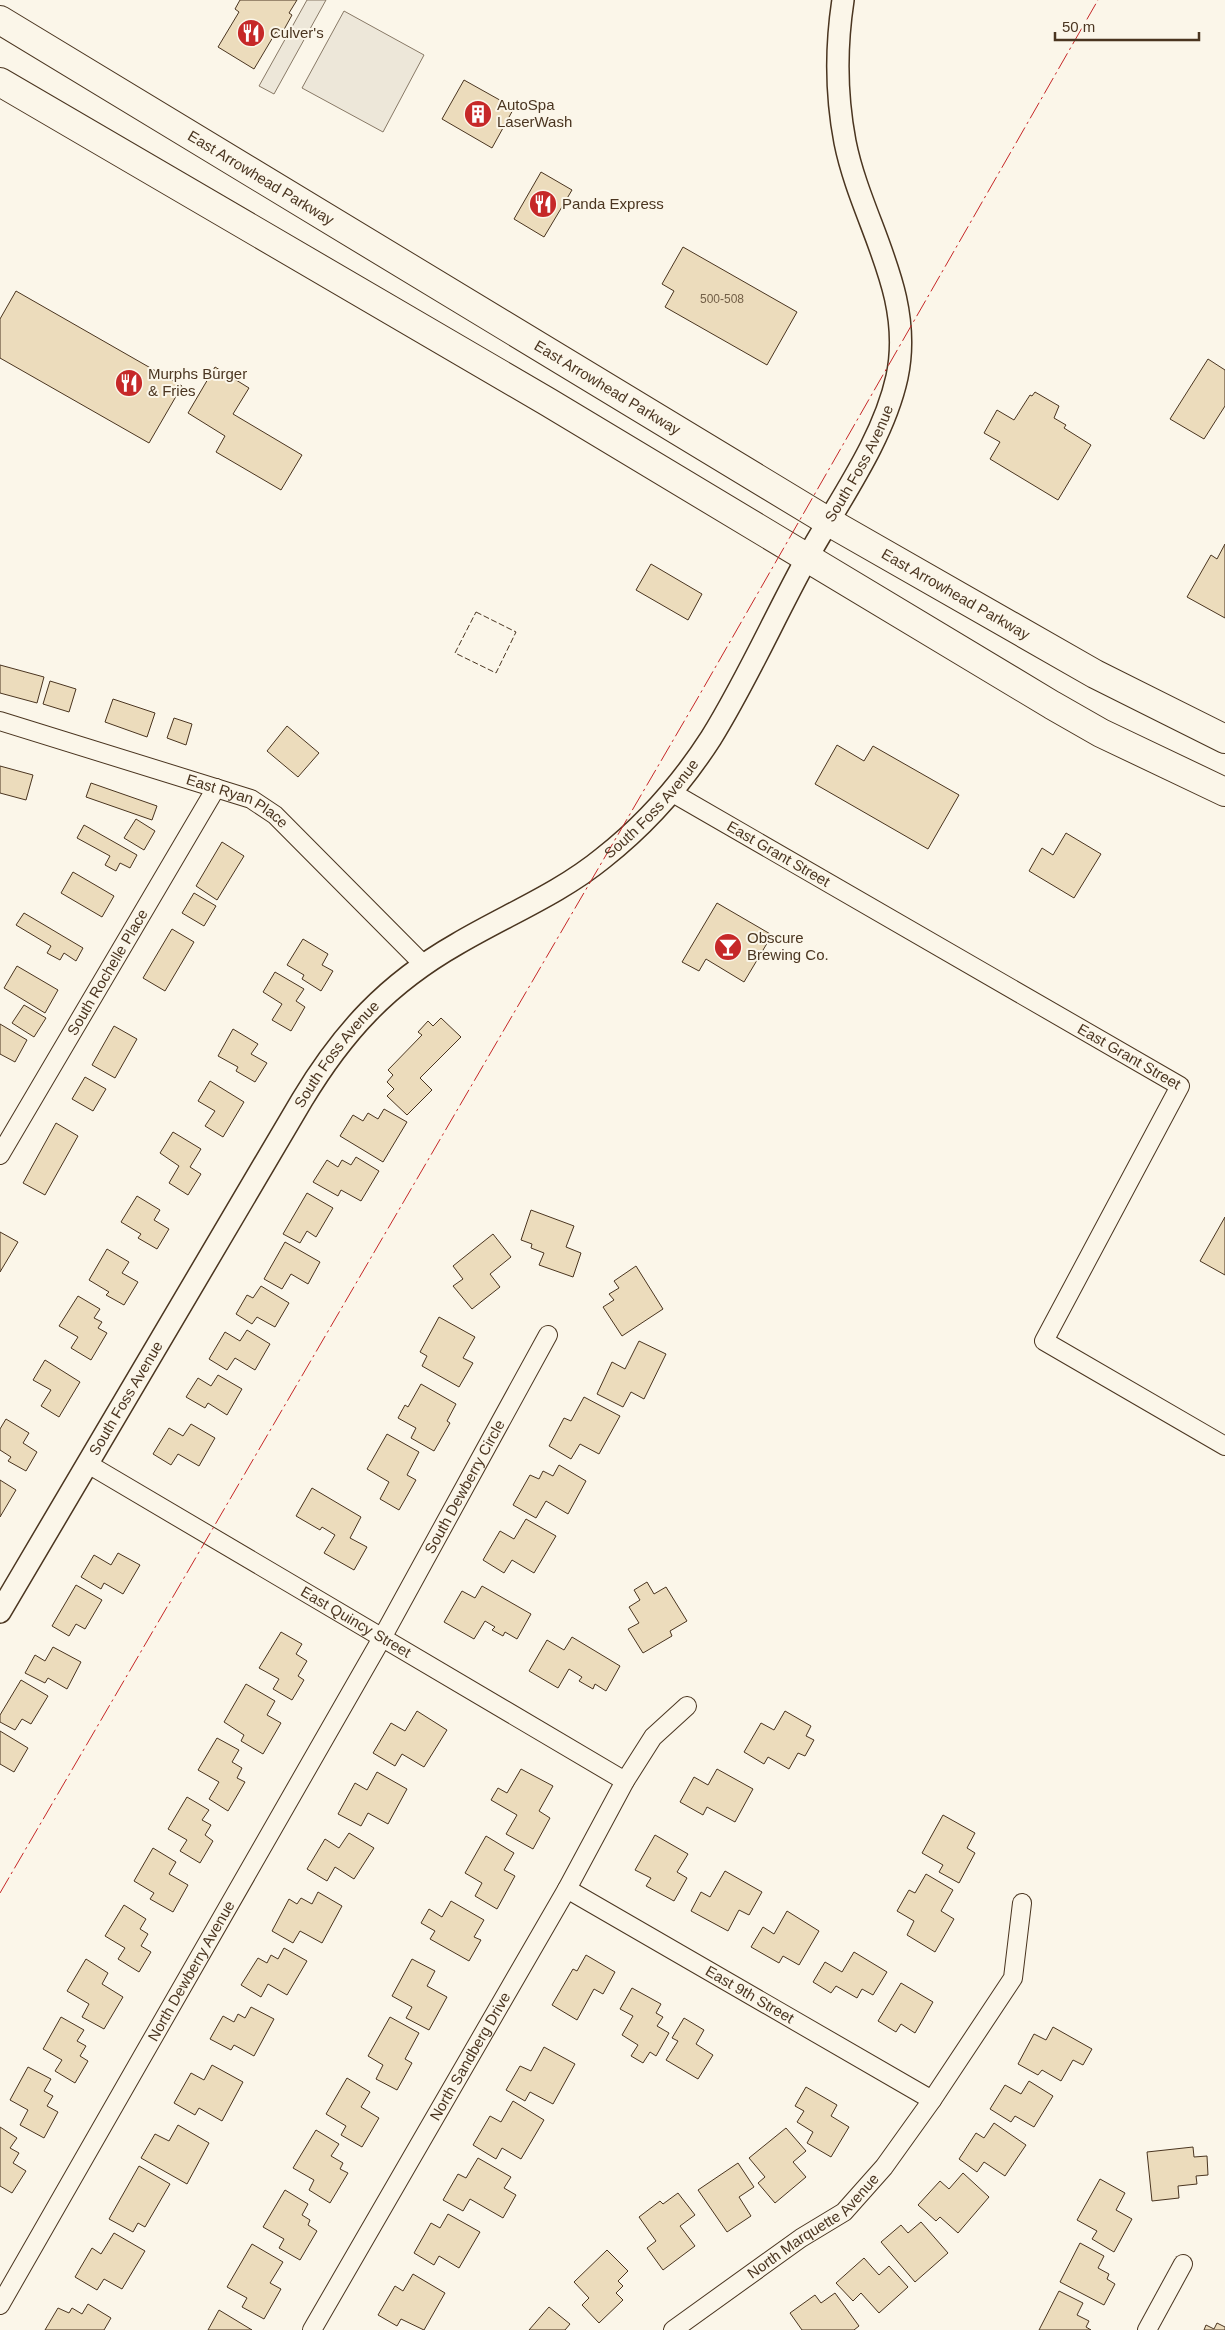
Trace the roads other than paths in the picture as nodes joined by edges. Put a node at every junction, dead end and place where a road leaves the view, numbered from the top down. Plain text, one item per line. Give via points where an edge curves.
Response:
1 (843, 0) edge
2 (0, 20) edge
3 (0, 82) edge
4 (829, 522) junction
5 (807, 559) junction
6 (0, 721) edge
7 (1225, 739) edge
8 (216, 788) junction
9 (671, 792) junction
10 (1225, 792) edge
11 (423, 964) junction
12 (0, 1155) edge
13 (548, 1335) dead end
14 (1225, 1446) edge
15 (88, 1464) junction
16 (0, 1612) edge
17 (382, 1638) junction
18 (687, 1706) dead end
19 (625, 1780) junction
20 (567, 1889) junction
21 (1022, 1903) dead end
22 (932, 2100) junction
23 (1183, 2264) dead end
24 (0, 2305) edge
25 (312, 2330) edge
26 (673, 2330) edge
27 (1147, 2330) edge

1 - 4 street, South Foss Avenue via 838,70 845,142 862,200 892,279 899,317 900,353 891,399 881,424
2 - 4 main road, East Arrowhead Parkway
3 - 5 main road via 548,402
4 - 5 street, South Foss Avenue
4 - 7 main road, East Arrowhead Parkway via 1095,674
5 - 9 street, South Foss Avenue via 712,737
5 - 10 main road via 1101,733
6 - 8 street, East Ryan Place
8 - 11 street, East Ryan Place via 251,800 275,815
8 - 12 street, South Rochelle Place
9 - 11 street, South Foss Avenue via 603,859 579,876
9 - 14 street, East Grant Street via 1180,1086 1044,1341
11 - 15 street, South Foss Avenue via 368,1010 322,1066
13 - 17 street, South Dewberry Circle
15 - 16 street, South Foss Avenue
15 - 17 street, East Quincy Street
17 - 19 street, East Quincy Street
17 - 24 street, North Dewberry Avenue
18 - 19 street, North Sandberg Drive via 652,1737
19 - 20 street, North Sandberg Drive
20 - 22 street, East 9th Street
20 - 25 street, North Sandberg Drive
21 - 22 street, North Marquette Avenue via 1013,1978
22 - 26 street, North Marquette Avenue via 884,2167 844,2212
23 - 27 street

